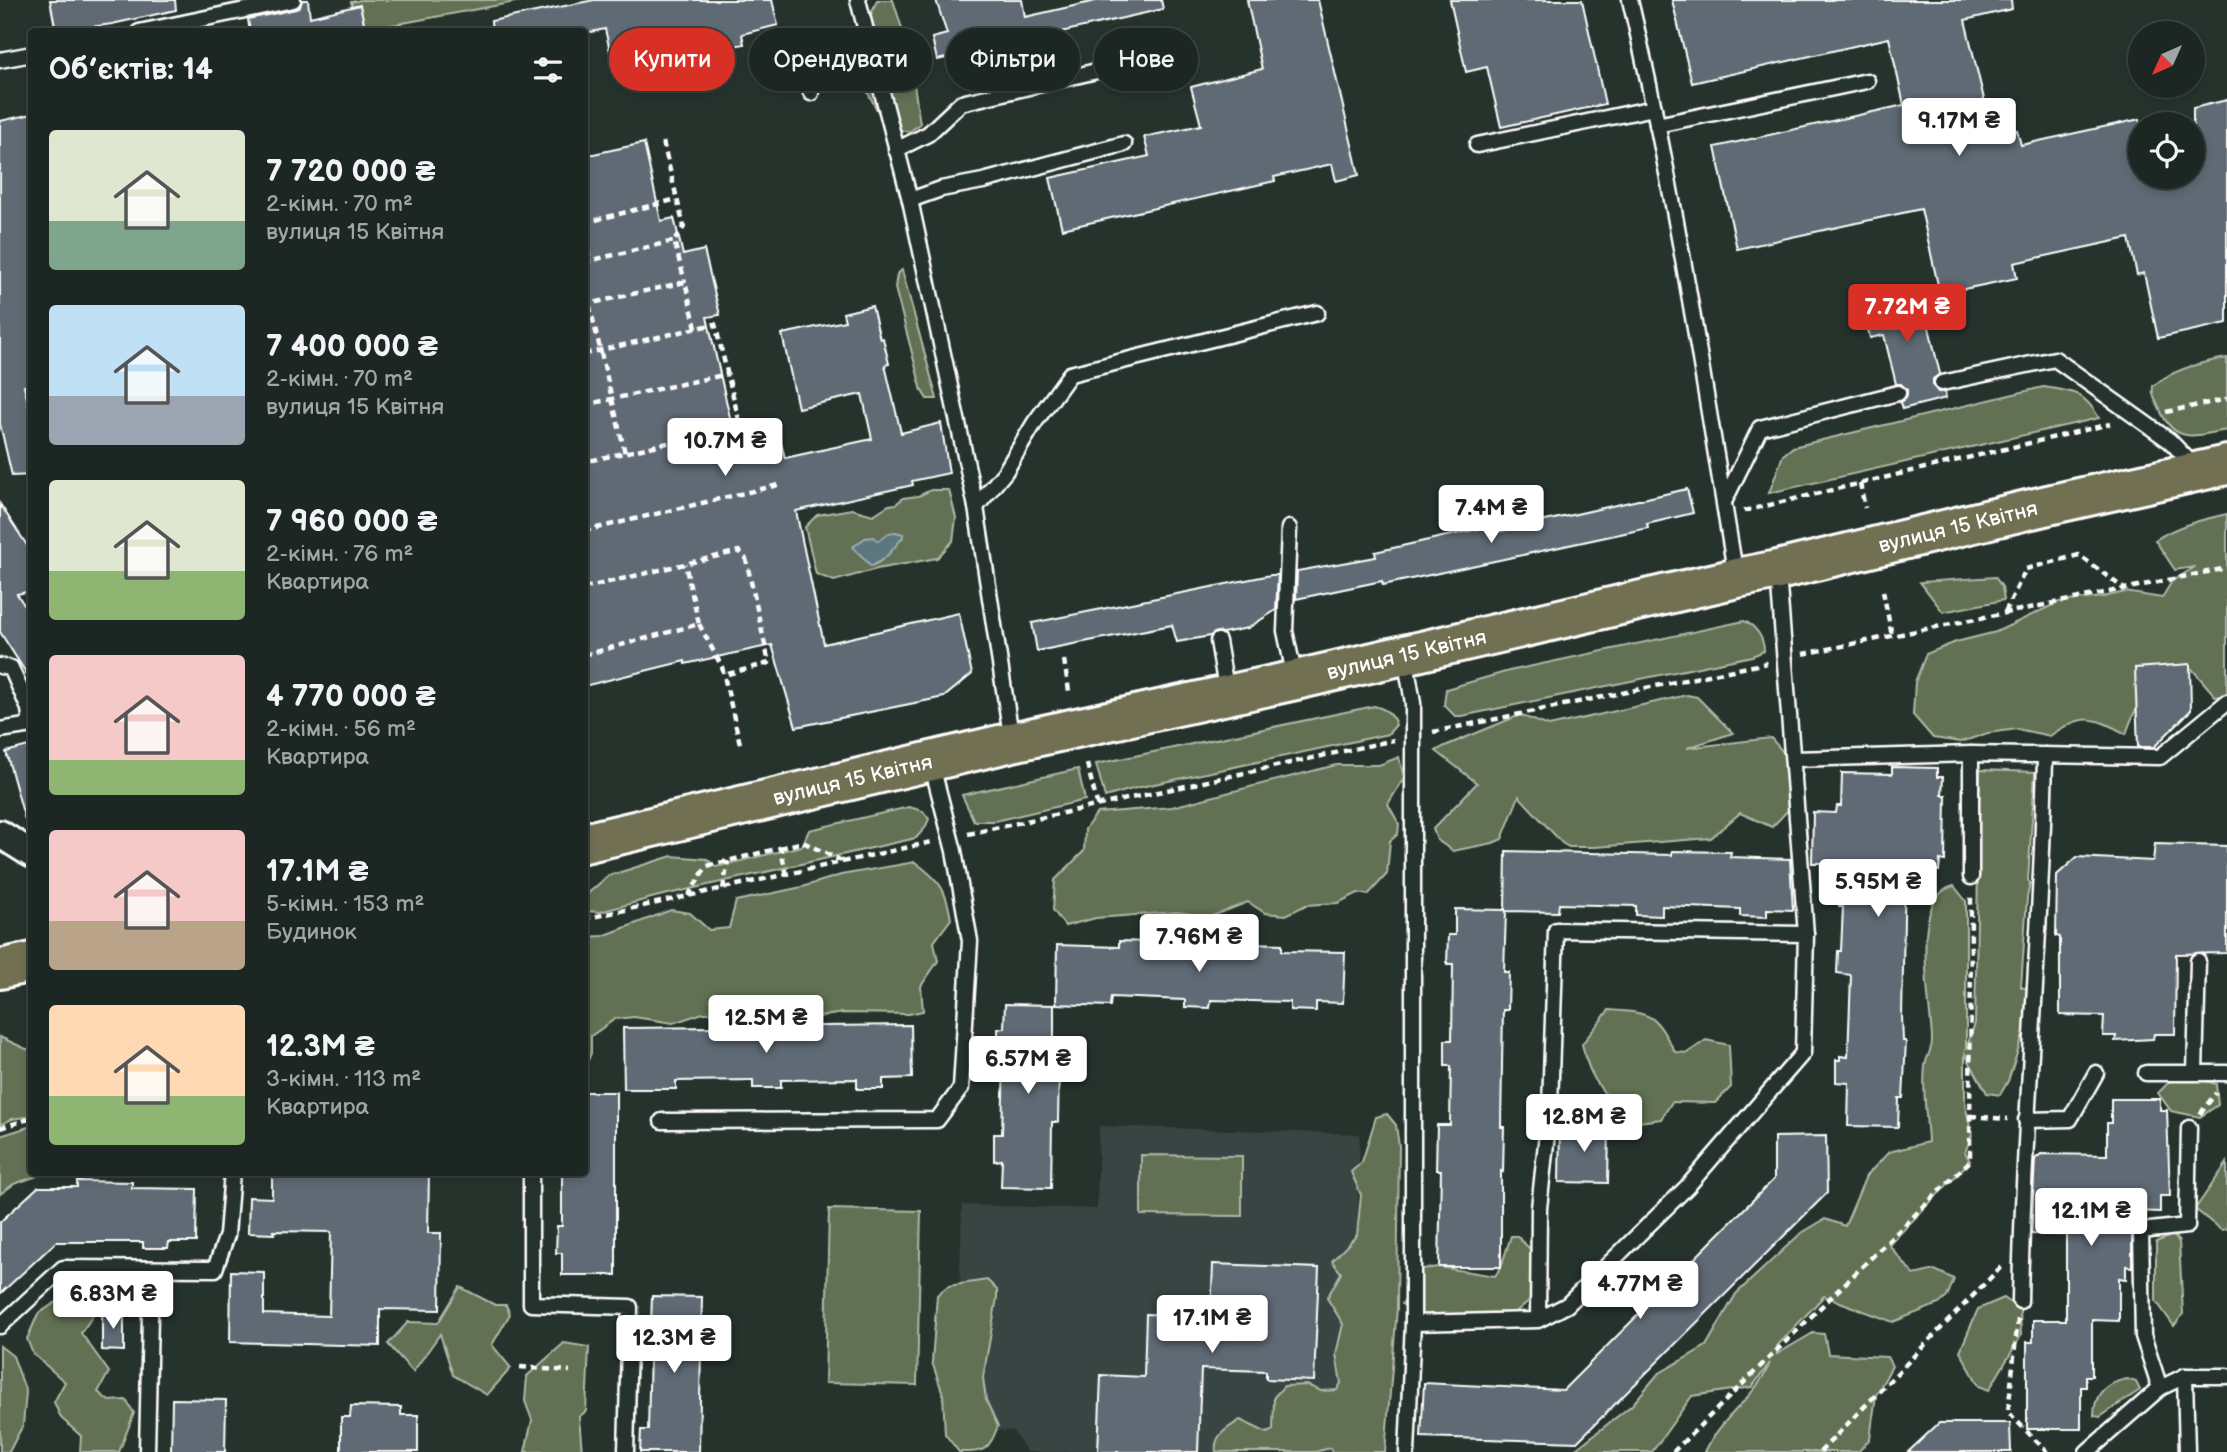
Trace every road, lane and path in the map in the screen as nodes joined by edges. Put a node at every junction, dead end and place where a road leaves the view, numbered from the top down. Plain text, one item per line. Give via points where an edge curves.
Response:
1 (293, 0) edge
2 (858, 0) edge
3 (1630, 0) edge
4 (158, 28) edge
5 (864, 28) edge
6 (28, 55) edge
7 (0, 60) edge
8 (1094, 72) edge
9 (1867, 80) dead end
10 (880, 91) edge
11 (1654, 108) junction
12 (1657, 125) junction
13 (663, 142) dead end
14 (1124, 144) dead end
15 (1477, 145) dead end
16 (896, 150) junction
17 (677, 199) junction
18 (910, 200) junction
19 (588, 222) edge
20 (674, 241) junction
21 (588, 261) edge
22 (685, 282) junction
23 (588, 304) edge
24 (588, 308) edge
25 (1317, 313) dead end
26 (696, 328) junction
27 (600, 351) junction
28 (588, 353) edge
29 (728, 374) junction
30 (1942, 383) dead end
31 (1898, 393) dead end
32 (612, 399) junction
33 (2227, 400) edge
34 (588, 404) edge
35 (2135, 419) junction
36 (625, 453) junction
37 (588, 462) edge
38 (2213, 468) edge
39 (1860, 483) junction
40 (778, 485) dead end
41 (976, 508) junction
42 (1725, 508) junction
43 (1865, 508) dead end
44 (1289, 528) dead end
45 (588, 530) edge
46 (685, 564) junction
47 (2227, 568) edge
48 (1778, 570) junction
49 (1737, 578) junction
50 (588, 587) edge
51 (2123, 588) junction
52 (1882, 591) dead end
53 (2004, 613) junction
54 (699, 624) junction
55 (1892, 636) junction
56 (1218, 640) dead end
57 (588, 654) edge
58 (1405, 654) junction
59 (1785, 658) junction
60 (1064, 660) dead end
61 (0, 666) edge
62 (724, 675) junction
63 (1296, 680) junction
64 (1069, 691) dead end
65 (1227, 695) junction
66 (2227, 702) edge
67 (28, 707) edge
68 (28, 725) edge
69 (0, 730) edge
70 (1412, 736) junction
71 (1012, 742) junction
72 (741, 748) dead end
73 (1971, 754) junction
74 (2045, 755) junction
75 (1793, 759) junction
76 (931, 762) junction
77 (1087, 764) dead end
78 (1098, 807) junction
79 (0, 834) edge
80 (950, 838) junction
81 (588, 842) edge
82 (780, 848) junction
83 (28, 852) edge
84 (728, 861) junction
85 (844, 863) junction
86 (787, 875) junction
87 (1971, 877) joint
88 (723, 889) junction
89 (688, 897) junction
90 (588, 918) edge
91 (1807, 934) junction
92 (2198, 961) dead end
93 (28, 963) edge
94 (0, 969) edge
95 (2195, 1072) junction
96 (2096, 1073) dead end
97 (2146, 1073) dead end
98 (2227, 1073) edge
99 (2219, 1089) dead end
100 (1970, 1116) junction
101 (28, 1119) edge
102 (2026, 1120) junction
103 (662, 1121) dead end
104 (0, 1128) edge
105 (2189, 1128) joint
106 (232, 1176) edge
107 (531, 1176) edge
108 (2021, 1246) junction
109 (151, 1270) junction
110 (2020, 1301) joint
111 (1538, 1320) junction
112 (1413, 1323) junction
113 (0, 1325) edge
114 (520, 1367) dead end
115 (570, 1371) dead end
116 (2185, 1376) junction
117 (2227, 1376) edge
118 (2160, 1388) junction
119 (147, 1452) edge
120 (626, 1452) edge
121 (1407, 1452) edge
122 (1674, 1452) edge
123 (1820, 1452) edge
124 (2047, 1452) edge
125 (2087, 1452) edge
126 (2186, 1452) edge

1 - 4 lane
2 - 5 lane
3 - 11 lane
6 - 7 lane
8 - 16 lane via 961,103 928,134
9 - 12 lane
10 - 16 lane
11 - 12 lane
11 - 15 lane
12 - 42 lane
13 - 17 path
14 - 18 lane
16 - 18 lane
17 - 19 path
17 - 20 path via 684,227
18 - 41 lane
20 - 21 path
20 - 22 path
22 - 23 path
22 - 26 path
24 - 27 path
25 - 41 lane via 1070,374
26 - 27 path
26 - 29 path via 715,324
27 - 28 path
27 - 32 path
29 - 32 path
29 - 36 path via 738,427
30 - 35 lane via 2055,359
31 - 42 lane via 1760,428
32 - 34 path
32 - 36 path
33 - 35 path
35 - 38 lane
35 - 39 path
36 - 37 path
38 - 48 highway, вулиця 15 Квітня
39 - 42 path
39 - 43 path
40 - 45 path
41 - 71 lane
42 - 49 lane
44 - 63 lane via 1285,631
46 - 50 path
46 - 54 path
46 - 62 path via 739,551 746,559 769,663
47 - 51 path
48 - 49 highway, вулиця 15 Квітня
48 - 59 lane
49 - 58 highway, вулиця 15 Квітня
51 - 53 path
51 - 53 path via 2079,555 2026,569
52 - 55 path
53 - 55 path
54 - 57 path
54 - 62 path
55 - 59 path
56 - 65 lane
58 - 63 highway, вулиця 15 Квітня
58 - 70 lane via 1413,703
59 - 70 path
59 - 75 lane
60 - 64 path
61 - 67 lane via 10,668
62 - 72 path
63 - 65 highway, вулиця 15 Квітня
65 - 71 highway, вулиця 15 Квітня
66 - 74 lane via 2160,757
68 - 69 lane
70 - 78 path
70 - 112 lane
71 - 76 highway, вулиця 15 Квітня
73 - 74 lane
73 - 75 lane
73 - 87 lane
74 - 102 lane
75 - 91 lane
76 - 80 lane
76 - 81 highway, вулиця 15 Квітня
77 - 78 path
78 - 80 path
79 - 83 street
80 - 85 path
80 - 103 lane via 970,941 961,1088 937,1120
82 - 84 path
82 - 85 path via 803,842
82 - 86 path
84 - 88 path
84 - 89 path via 708,866
85 - 86 path
86 - 88 path
87 - 100 path
88 - 89 path
89 - 90 path
91 - 111 lane via 1803,1053 1687,1187 1567,1305
91 - 111 lane via 1556,930 1550,1106 1539,1208
92 - 95 lane
93 - 94 highway
95 - 97 lane
95 - 98 lane
96 - 102 lane via 2070,1119
99 - 105 path
100 - 102 path
100 - 122 path via 1970,1161
101 - 104 path
102 - 108 lane
105 - 118 lane via 2187,1226 2141,1231 2143,1336
106 - 109 lane via 227,1235 215,1269
107 - 120 lane via 531,1304 630,1307
108 - 110 lane
108 - 123 path
109 - 113 lane via 63,1268
109 - 119 lane
110 - 124 path via 2008,1412
111 - 112 lane
112 - 121 lane
114 - 115 path
116 - 117 lane
116 - 118 lane
116 - 126 lane
118 - 125 lane

